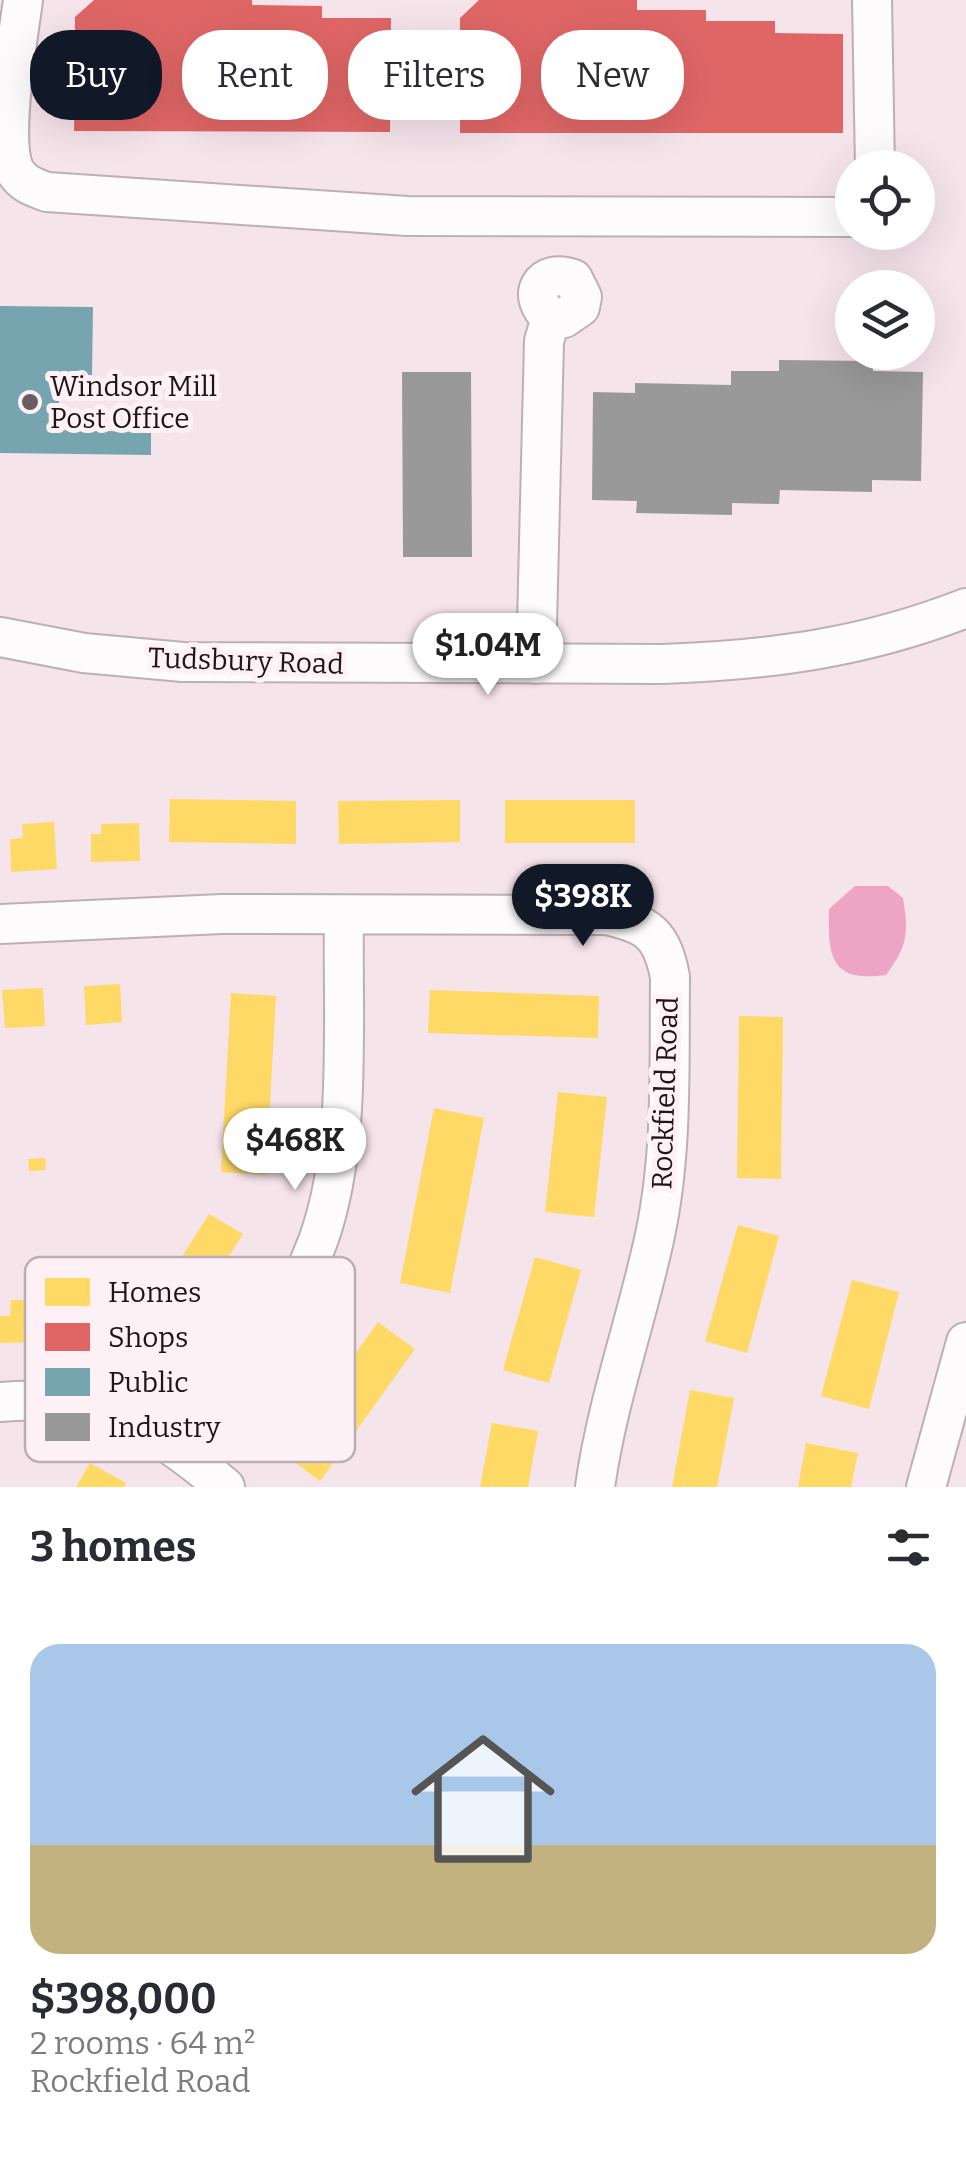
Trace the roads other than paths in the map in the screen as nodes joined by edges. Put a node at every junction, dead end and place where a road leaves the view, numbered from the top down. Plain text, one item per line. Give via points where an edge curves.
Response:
1 (23, 0) edge
2 (872, 0) edge
3 (875, 150) edge
4 (835, 217) edge
5 (551, 318) dead end
6 (966, 608) edge
7 (0, 637) edge
8 (536, 664) junction
9 (344, 914) junction
10 (0, 924) edge
11 (310, 1257) edge
12 (966, 1342) edge
13 (195, 1462) edge
14 (225, 1487) edge
15 (595, 1487) edge
16 (926, 1487) edge

1 - 4 street via 6,152 27,185 47,192 407,216
2 - 3 street
5 - 8 street via 544,341
6 - 8 street, Tudsbury Road via 905,632 759,659
7 - 8 street, Tudsbury Road via 183,662
9 - 10 street, Rockfield Road
9 - 11 street via 338,1149
9 - 15 street, Rockfield Road via 606,915 641,925 666,952 665,1176
12 - 16 street
13 - 14 street

